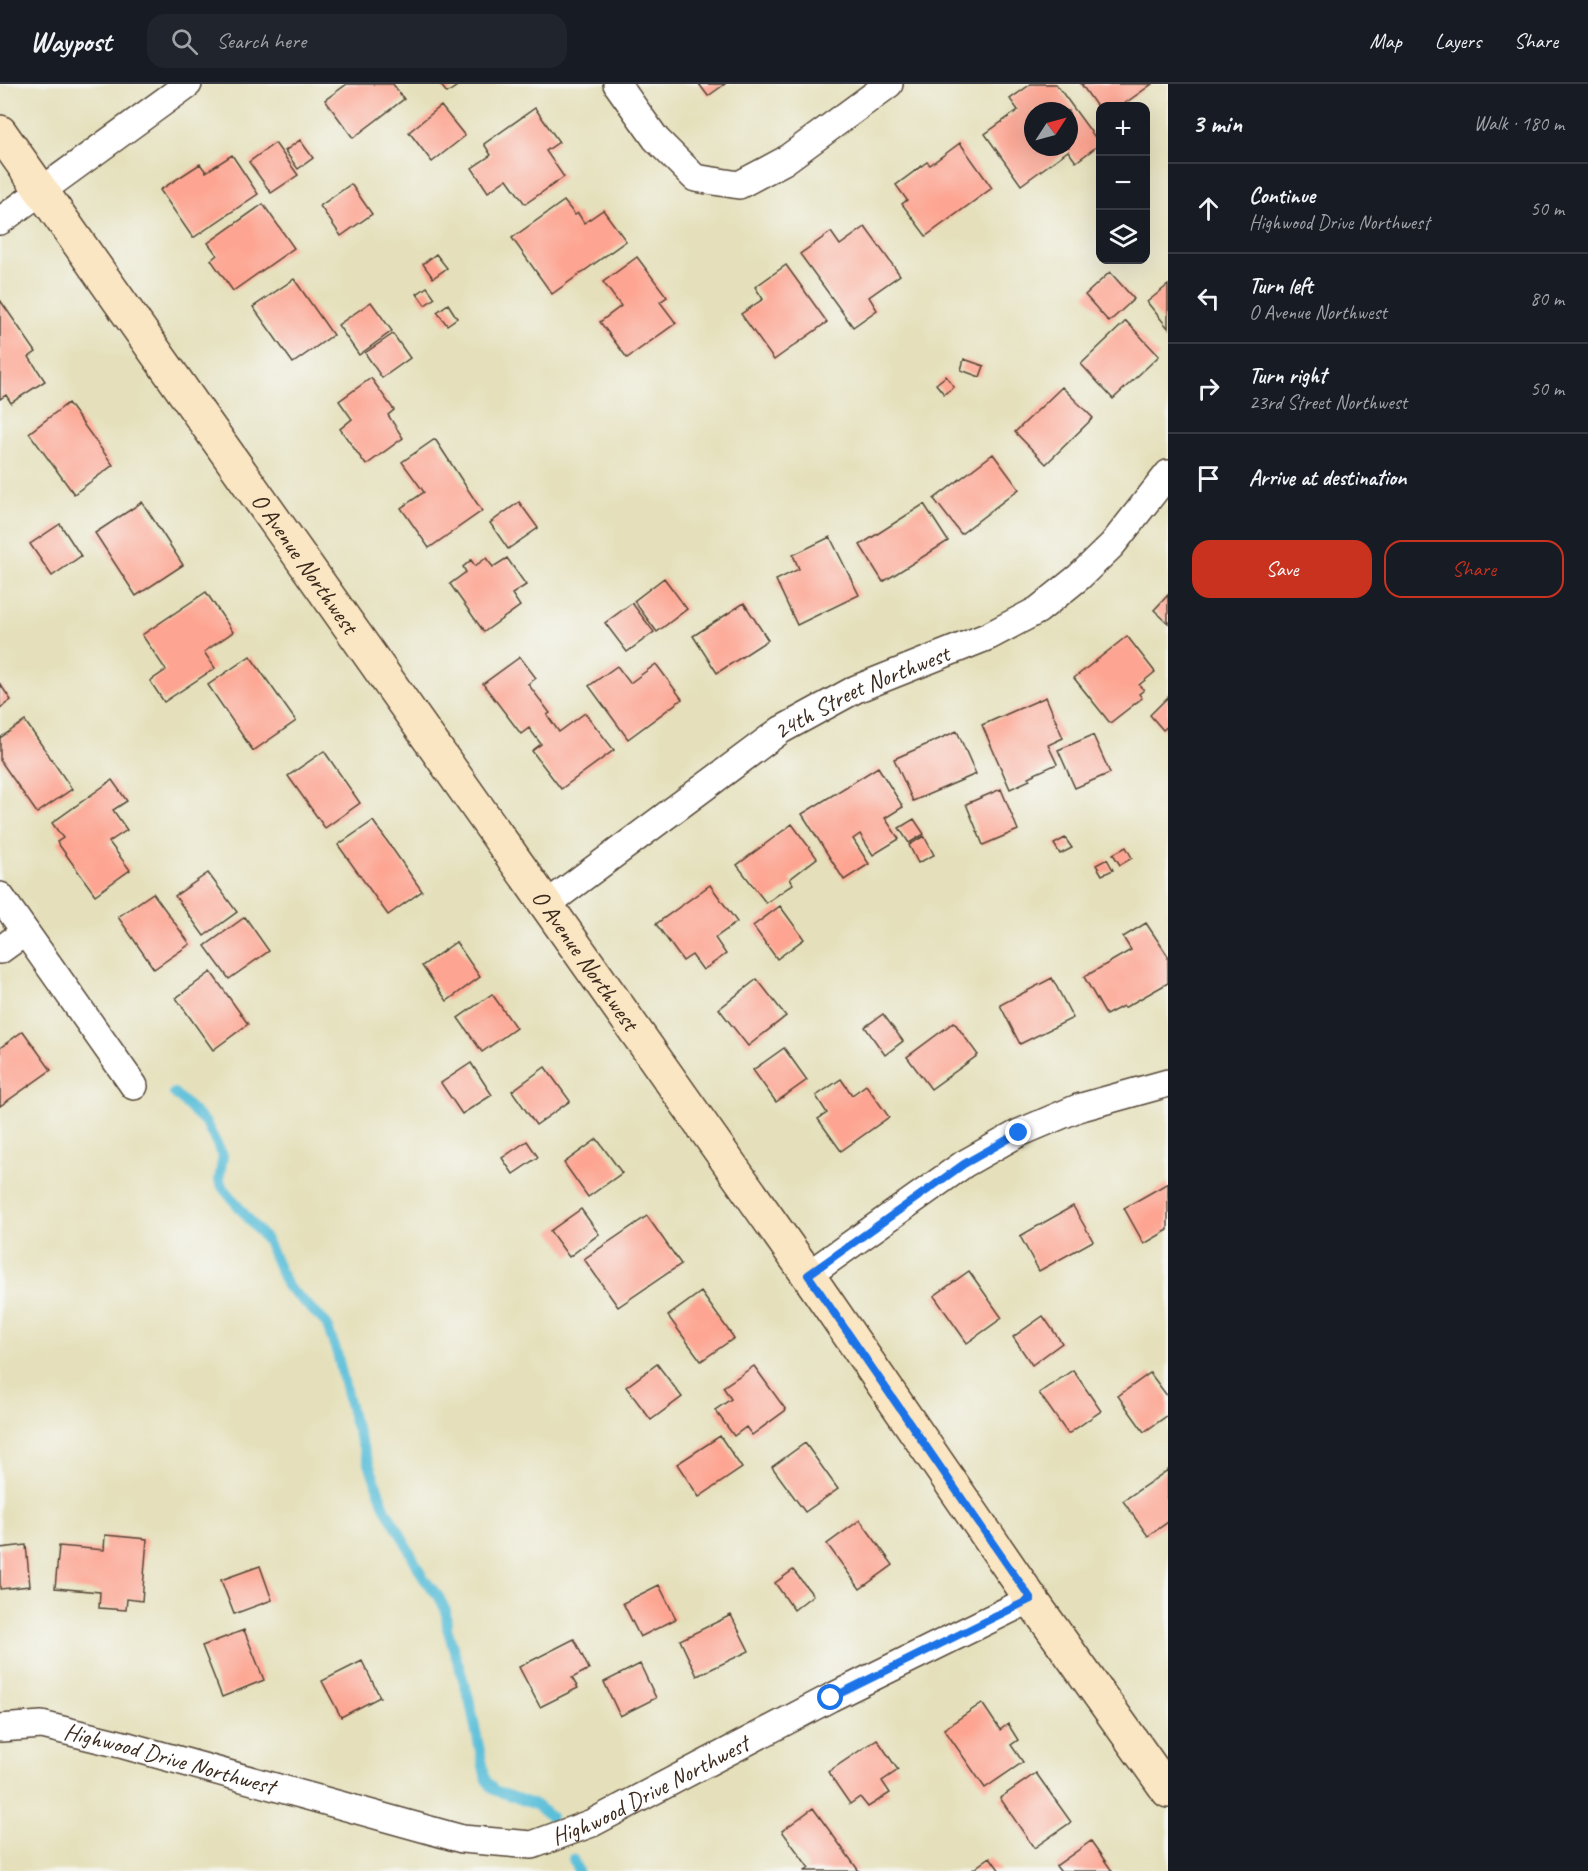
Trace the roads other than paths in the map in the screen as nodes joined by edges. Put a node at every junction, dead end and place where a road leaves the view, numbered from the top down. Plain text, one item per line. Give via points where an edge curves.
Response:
1 (188, 84) edge
2 (617, 84) edge
3 (889, 84) edge
4 (0, 132) edge
5 (41, 190) junction
6 (0, 221) edge
7 (1168, 474) edge
8 (0, 896) edge
9 (546, 905) junction
10 (25, 932) junction
11 (0, 950) edge
12 (1168, 1083) edge
13 (134, 1086) dead end
14 (808, 1275) junction
15 (1031, 1599) junction
16 (0, 1728) edge
17 (1168, 1791) edge

1 - 5 street
2 - 3 street via 656,139 695,178 739,186 784,161
4 - 5 street, O Avenue Northwest
5 - 6 street
5 - 9 street, O Avenue Northwest
7 - 9 street, 24th Street Northwest via 1112,545 1038,610 989,636 856,689 781,730
8 - 10 street
9 - 14 street, O Avenue Northwest
10 - 11 street
10 - 13 street
12 - 14 street via 1078,1108 1019,1133 964,1164
14 - 15 street, O Avenue Northwest
15 - 16 street, Highwood Drive Northwest via 592,1823 532,1845 462,1839 42,1725
15 - 17 street, O Avenue Northwest

